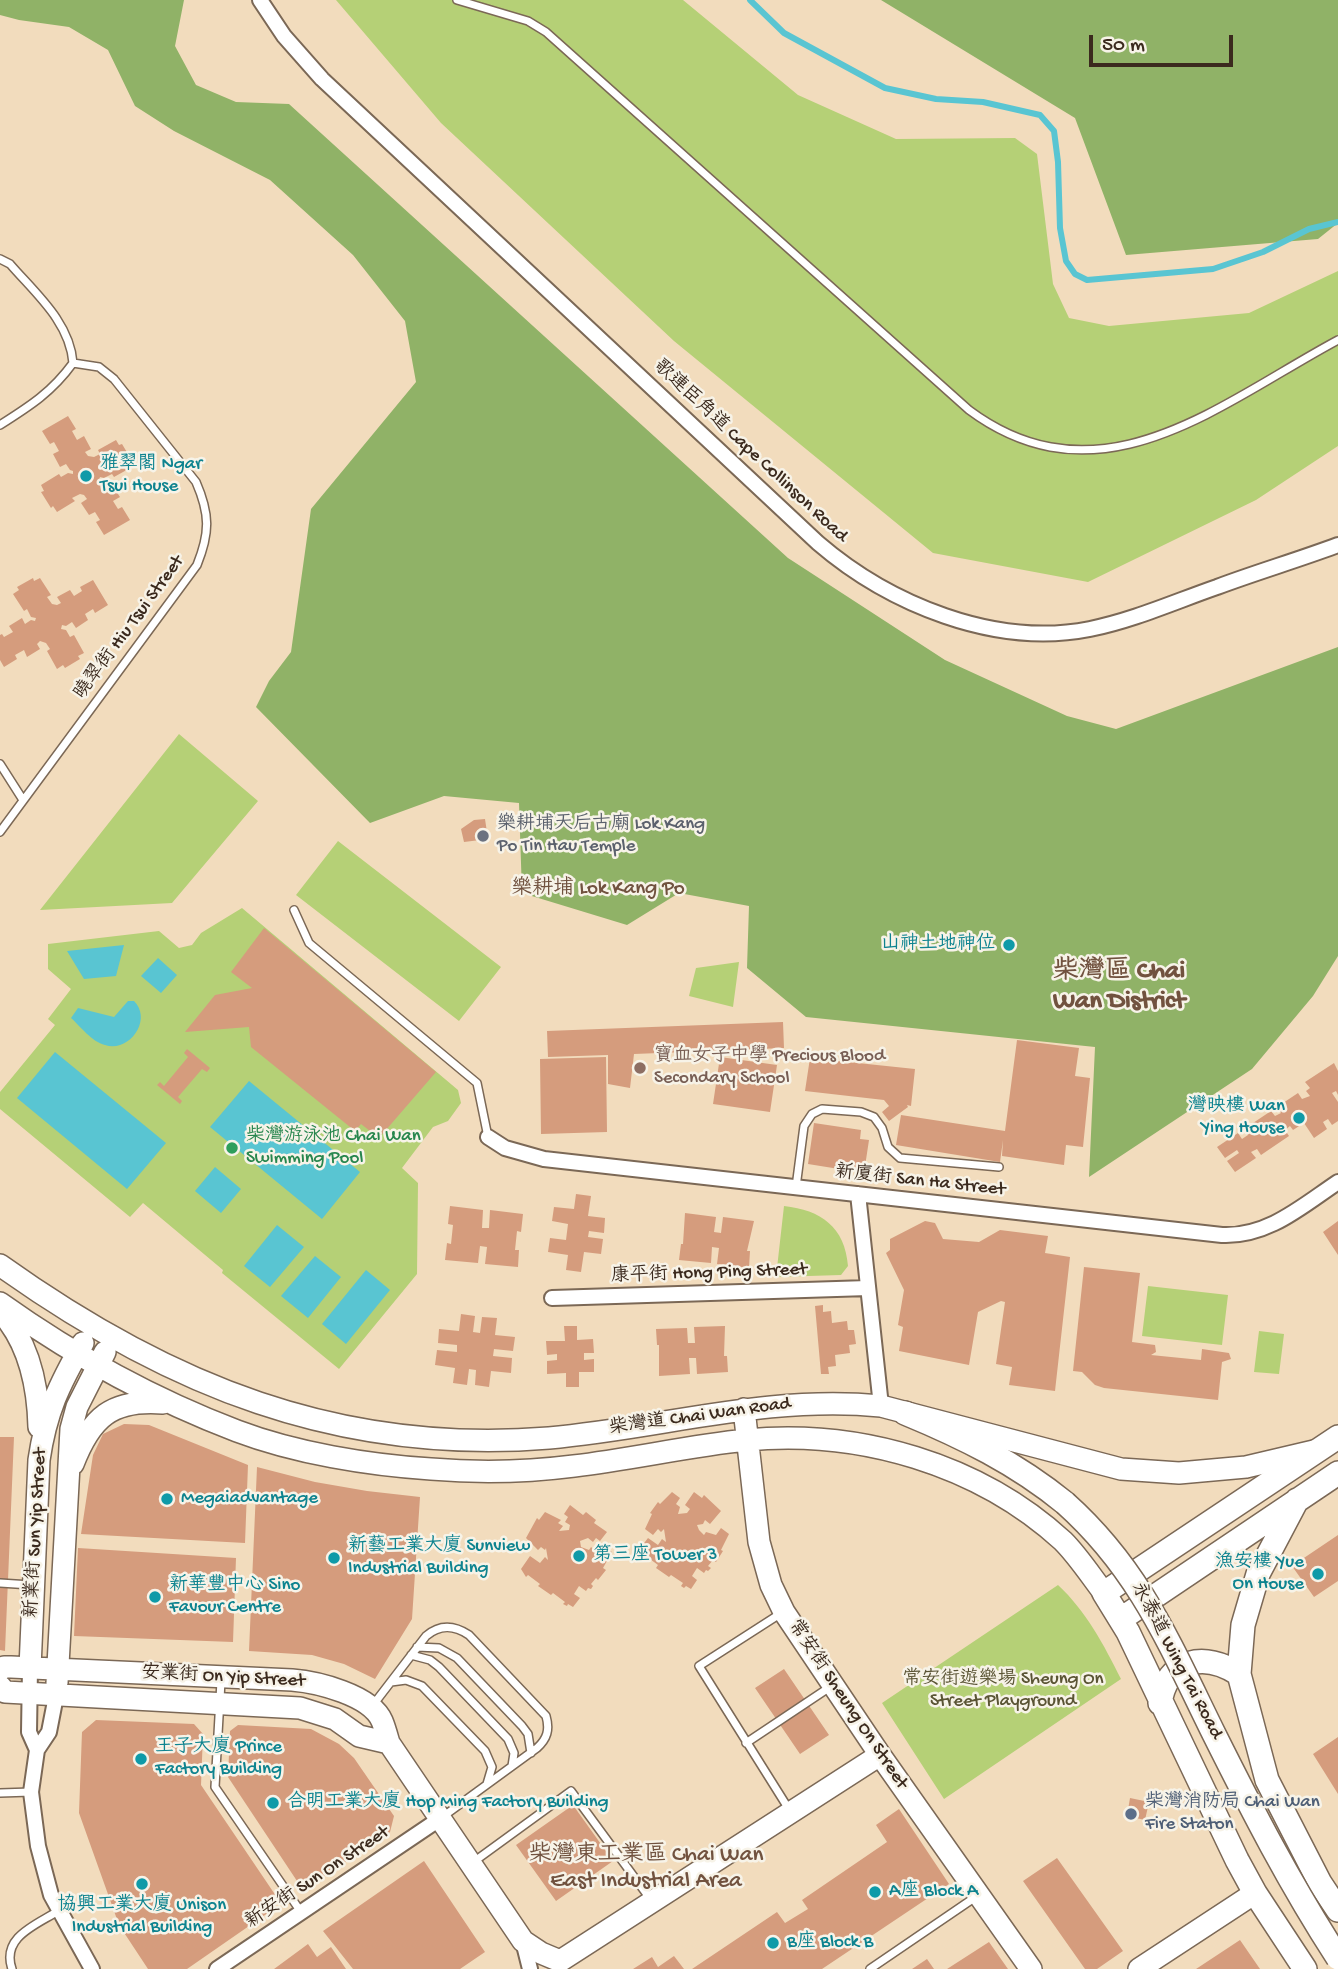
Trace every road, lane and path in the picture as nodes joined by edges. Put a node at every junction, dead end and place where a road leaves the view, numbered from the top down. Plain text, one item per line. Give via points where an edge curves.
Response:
1 (260, 0) edge
2 (457, 0) edge
3 (0, 259) edge
4 (1338, 340) edge
5 (73, 363) junction
6 (0, 425) edge
7 (1338, 545) edge
8 (0, 764) edge
9 (23, 800) junction
10 (0, 832) edge
11 (294, 909) dead end
12 (488, 1137) joint
13 (999, 1167) dead end
14 (1338, 1182) edge
15 (796, 1187) junction
16 (858, 1194) junction
17 (0, 1265) edge
18 (868, 1288) junction
19 (552, 1298) dead end
20 (0, 1303) edge
21 (0, 1311) edge
22 (92, 1326) junction
23 (112, 1338) junction
24 (77, 1353) junction
25 (98, 1365) junction
26 (172, 1404) junction
27 (881, 1406) junction
28 (744, 1409) junction
29 (905, 1413) junction
30 (748, 1440) junction
31 (1329, 1444) edge
32 (39, 1460) junction
33 (936, 1465) joint
34 (1338, 1473) edge
35 (66, 1481) junction
36 (1297, 1500) junction
37 (0, 1583) edge
38 (34, 1585) junction
39 (1104, 1593) junction
40 (784, 1612) junction
41 (1121, 1619) junction
42 (417, 1647) junction
43 (411, 1655) junction
44 (30, 1668) junction
45 (58, 1670) junction
46 (0, 1671) edge
47 (1239, 1674) junction
48 (221, 1676) junction
49 (390, 1682) junction
50 (833, 1685) junction
51 (0, 1686) edge
52 (29, 1694) junction
53 (56, 1696) junction
54 (220, 1703) junction
55 (1160, 1703) junction
56 (370, 1708) junction
57 (388, 1743) junction
58 (746, 1743) junction
59 (37, 1750) junction
60 (531, 1753) junction
61 (880, 1755) junction
62 (512, 1767) junction
63 (487, 1785) junction
64 (31, 1792) junction
65 (0, 1793) edge
66 (791, 1812) junction
67 (441, 1818) junction
68 (471, 1863) junction
69 (1255, 1893) junction
70 (978, 1895) junction
71 (652, 1902) junction
72 (1338, 1910) edge
73 (58, 1911) junction
74 (301, 1912) junction
75 (523, 1941) junction
76 (1338, 1958) edge
77 (554, 1965) edge
78 (12, 1969) edge
79 (92, 1969) edge
80 (217, 1969) edge
81 (530, 1969) edge
82 (870, 1969) edge
83 (1031, 1969) edge
84 (1139, 1969) edge
85 (1305, 1969) edge

1 - 7 street, 歌連臣角道 Cape Collinson Road via 322,79 789,516 839,561 907,602 994,627 1037,632 1087,630 1143,615
2 - 4 lane via 528,21 546,32 969,411 1013,437 1071,449 1150,438 1213,413
3 - 5 lane via 10,264 63,327
5 - 6 lane via 59,383
5 - 9 lane, 曉翠街 Hiu Tsui Street via 99,368 114,379 196,482 208,524 197,565
8 - 9 lane
9 - 10 lane, 曉翠街 Hiu Tsui Street
11 - 12 lane via 309,943 477,1083
12 - 15 street, 新廈街 San Ha Street via 505,1148 544,1159
13 - 15 lane via 900,1158 888,1147 874,1117 822,1109 804,1126
14 - 16 street, 新廈街 San Ha Street via 1265,1229 1237,1236
15 - 16 street, 新廈街 San Ha Street
16 - 18 street
17 - 22 main road, 柴灣道 Chai Wan Road
18 - 19 street, 康平街 Hong Ping Street
18 - 27 street
20 - 24 main road, 柴灣道 Chai Wan Road
21 - 32 main road via 19,1338 36,1385
22 - 23 main road, 柴灣道 Chai Wan Road
22 - 24 main road, 新業街 Sun Yip Street
23 - 25 main road, 新業街 Sun Yip Street
23 - 28 main road, 柴灣道 Chai Wan Road via 175,1370 265,1405 340,1427 385,1434 452,1440 550,1438
24 - 25 main road, 柴灣道 Chai Wan Road
24 - 32 main road, 新業街 Sun Yip Street via 51,1403
25 - 26 main road, 柴灣道 Chai Wan Road
25 - 35 main road, 新業街 Sun Yip Street via 73,1418
26 - 30 main road, 柴灣道 Chai Wan Road via 279,1444 430,1469 537,1470
26 - 35 main road via 136,1402 106,1413 80,1445
27 - 28 main road, 柴灣道 Chai Wan Road via 814,1402
27 - 29 main road, 柴灣道 Chai Wan Road
28 - 30 main road, 常安街 Sheung On Street
29 - 31 main road, 柴灣道 Chai Wan Road via 1121,1469 1179,1473 1246,1467
29 - 76 main road, 永泰道 Wing Tai Road, bridge via 991,1452 1065,1503 1096,1532 1140,1588 1273,1850
30 - 33 main road, 柴灣道 Chai Wan Road via 838,1440
30 - 40 main road, 常安街 Sheung On Street via 759,1542
31 - 39 main road, 柴灣道 Chai Wan Road
32 - 38 main road, 新業街 Sun Yip Street
33 - 39 main road, 永泰道 Wing Tai Road via 1031,1515 1065,1544
34 - 36 main road
35 - 45 main road, 新業街 Sun Yip Street
36 - 41 main road
36 - 47 main road via 1258,1574 1243,1625
37 - 38 lane
38 - 44 main road, 新業街 Sun Yip Street
39 - 41 main road, 永泰道 Wing Tai Road
40 - 50 main road, 常安街 Sheung On Street
40 - 58 lane via 699,1666
41 - 55 main road, 永泰道 Wing Tai Road
42 - 43 lane
42 - 60 lane via 439,1648 457,1658 522,1726
42 - 60 lane via 445,1626 469,1636 545,1716 547,1735
43 - 49 lane
43 - 62 lane via 439,1667 508,1739 514,1753
44 - 45 main road, 安業街 On Yip Street
44 - 46 main road, 安業街 On Yip Street via 4,1667
44 - 52 street, 新業街 Sun Yip Street
45 - 48 main road, 安業街 On Yip Street
45 - 53 main road, 新業街 Sun Yip Street
47 - 55 main road via 1224,1664 1187,1664 1169,1675
47 - 72 main road via 1266,1780
48 - 54 lane
48 - 56 main road, 安業街 On Yip Street via 326,1685
49 - 56 lane
49 - 63 lane via 406,1680 422,1686 485,1751 492,1767
50 - 58 lane
50 - 61 main road, 常安街 Sheung On Street
51 - 52 main road, 安業街 On Yip Street via 5,1692
52 - 53 main road, 安業街 On Yip Street
52 - 59 street, 新業街 Sun Yip Street via 29,1732
53 - 54 main road, 安業街 On Yip Street
53 - 59 street, 新業街 Sun Yip Street via 49,1732
54 - 57 main road, 安業街 On Yip Street via 300,1708 335,1719 359,1736
54 - 74 lane via 215,1787
55 - 69 main road, 永泰道 Wing Tai Road
56 - 57 main road via 382,1718
57 - 67 main road
58 - 66 lane
59 - 64 street, 新業街 Sun Yip Street
60 - 62 lane
61 - 66 main road
61 - 70 main road, 常安街 Sheung On Street
62 - 63 lane
63 - 67 lane
64 - 65 lane
64 - 73 street, 新業街 Sun Yip Street via 38,1846
66 - 71 main road
67 - 68 main road
67 - 74 street, 新安街 Sun On Street
68 - 71 lane via 571,1791
68 - 75 main road
69 - 84 main road
69 - 85 main road, 永泰道 Wing Tai Road
70 - 82 lane
70 - 83 main road, 常安街 Sheung On Street
71 - 77 main road
73 - 78 lane via 13,1941
73 - 79 street, 新業街 Sun Yip Street
74 - 80 street, 新安街 Sun On Street
75 - 77 main road
75 - 81 street

